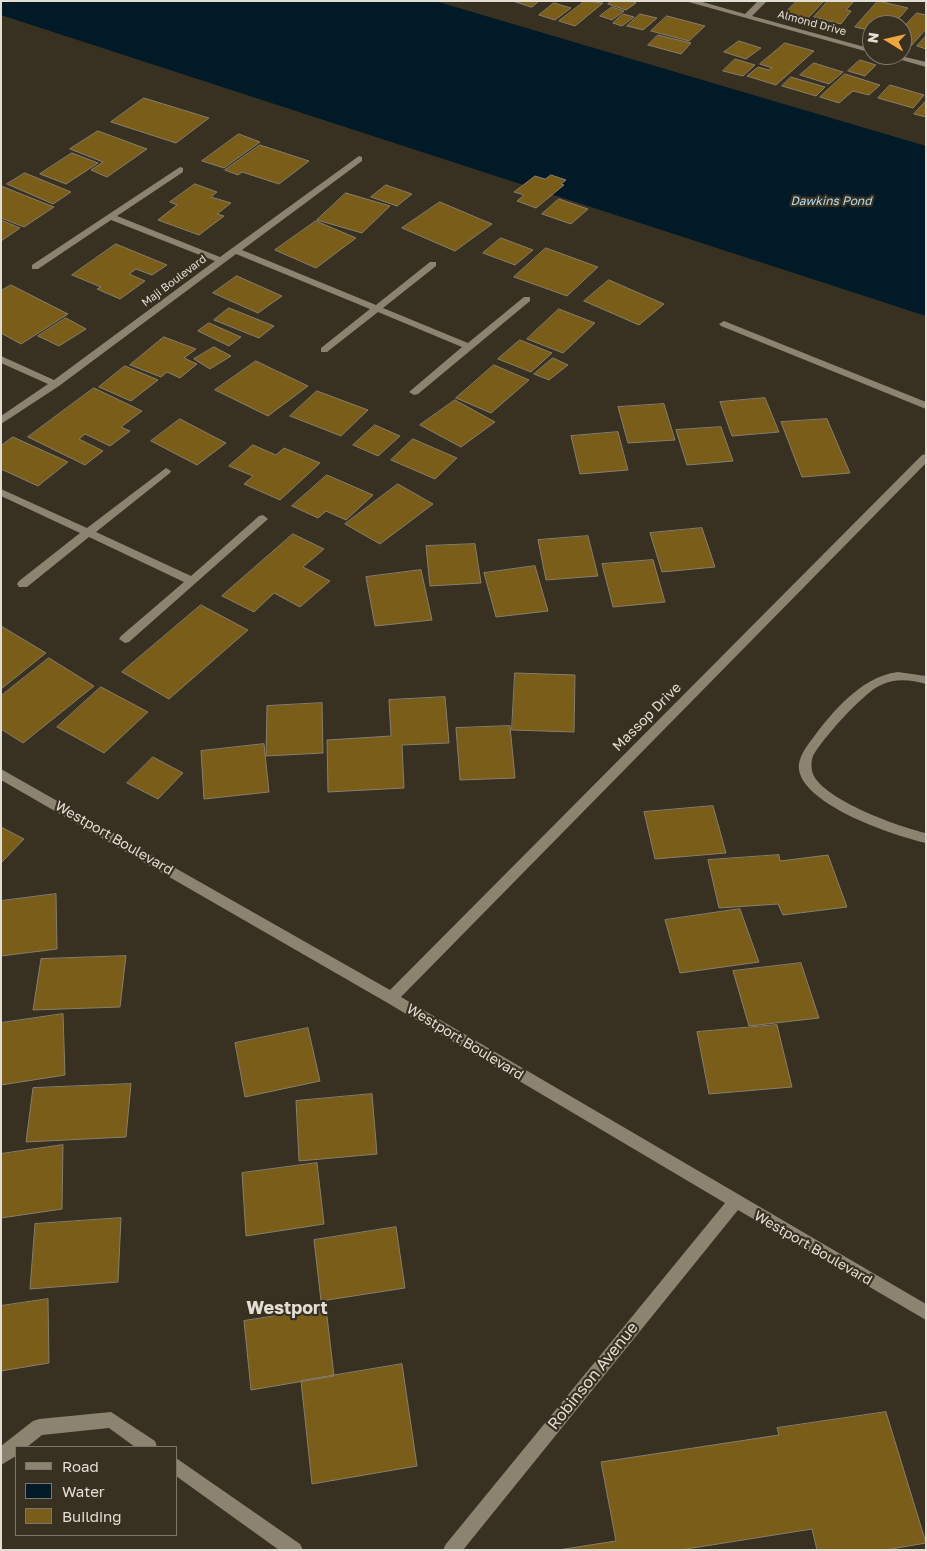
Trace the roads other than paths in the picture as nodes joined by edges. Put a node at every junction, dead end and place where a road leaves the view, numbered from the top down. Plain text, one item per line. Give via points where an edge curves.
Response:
1 (689, 1) edge
2 (763, 1) edge
3 (746, 17) junction
4 (862, 48) edge
5 (912, 61) edge
6 (926, 65) edge
7 (359, 159) dead end
8 (180, 170) dead end
9 (110, 217) junction
10 (237, 251) junction
11 (222, 261) junction
12 (433, 264) dead end
13 (35, 267) dead end
14 (527, 300) dead end
15 (377, 310) junction
16 (724, 324) dead end
17 (470, 347) junction
18 (324, 350) dead end
19 (1, 359) edge
20 (56, 384) junction
21 (414, 392) dead end
22 (926, 406) edge
23 (1, 421) edge
24 (926, 457) edge
25 (166, 471) dead end
26 (1, 492) edge
27 (263, 519) dead end
28 (89, 532) junction
29 (192, 581) junction
30 (23, 584) dead end
31 (125, 639) dead end
32 (926, 680) edge
33 (1, 774) edge
34 (926, 838) edge
35 (390, 998) junction
36 (735, 1202) junction
37 (926, 1314) edge
38 (148, 1446) edge
39 (1, 1457) edge
40 (178, 1467) edge
41 (294, 1550) edge
42 (452, 1550) edge

1 - 3 street, Almond Drive
2 - 3 street
3 - 4 street, Almond Drive
5 - 6 street
7 - 10 street, Maji Boulevard
8 - 9 street
9 - 11 street
9 - 13 street
10 - 11 street, Maji Boulevard
10 - 15 street
11 - 20 street, Maji Boulevard
12 - 15 street
14 - 17 street
15 - 17 street
15 - 18 street
16 - 22 street
17 - 21 street
19 - 20 street
20 - 23 street, Maji Boulevard
24 - 35 street, Massop Drive
25 - 28 street
26 - 28 street
27 - 29 street
28 - 29 street
28 - 30 street
29 - 31 street
32 - 34 street via 897,675 868,686 805,759 806,775 816,790 884,826
33 - 35 street, Westport Boulevard
35 - 36 street, Westport Boulevard
36 - 37 street, Westport Boulevard
36 - 42 street, Robinson Avenue
38 - 39 street via 111,1420 39,1427
40 - 41 street

